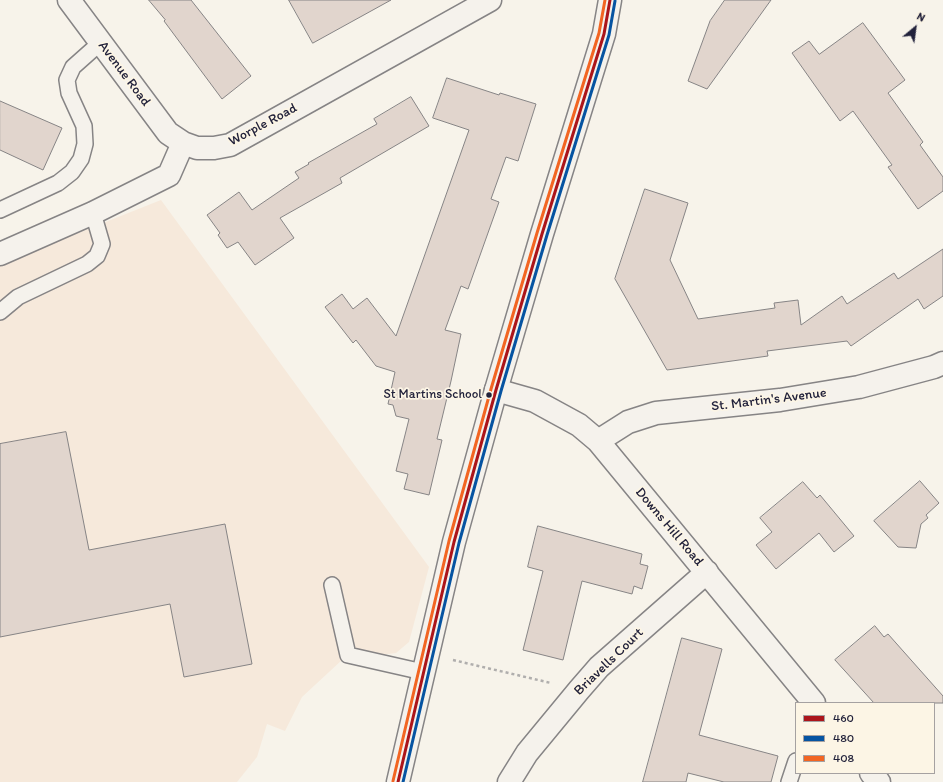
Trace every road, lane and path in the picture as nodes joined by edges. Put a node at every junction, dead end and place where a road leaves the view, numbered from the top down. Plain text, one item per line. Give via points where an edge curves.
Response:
1 (69, 0) edge
2 (490, 0) edge
3 (610, 0) edge
4 (100, 43) junction
5 (183, 143) junction
6 (0, 210) edge
7 (93, 213) junction
8 (0, 254) edge
9 (0, 312) edge
10 (943, 363) edge
11 (496, 390) junction
12 (598, 441) junction
13 (707, 572) junction
14 (332, 585) dead end
15 (426, 663) junction
16 (579, 690) junction
17 (813, 702) edge
18 (795, 764) edge
19 (872, 774) edge
20 (398, 782) edge
21 (509, 782) edge
22 (789, 782) edge
23 (879, 782) edge

1 - 4 street, Avenue Road
2 - 5 street, Worple Road via 230,145 197,148
3 - 11 street via 604,34
4 - 5 street, Avenue Road via 168,133
4 - 6 lane via 73,67 67,80 69,93 84,126 85,144 81,159 72,172 58,183
5 - 7 street via 169,175
7 - 8 street
7 - 9 lane via 102,244 97,256 87,264 18,297
10 - 12 street, St. Martin's Avenue via 859,387 780,400 656,413 628,422
11 - 12 street, Downs Hill Road via 535,401 579,425
11 - 15 street via 454,542
12 - 13 street, Downs Hill Road
13 - 16 street, Briavells Court via 599,667
13 - 17 street, Downs Hill Road
14 - 15 lane via 348,655
15 - 16 path
15 - 20 street
16 - 21 street, Briavells Court via 527,753
18 - 22 lane
19 - 23 street

